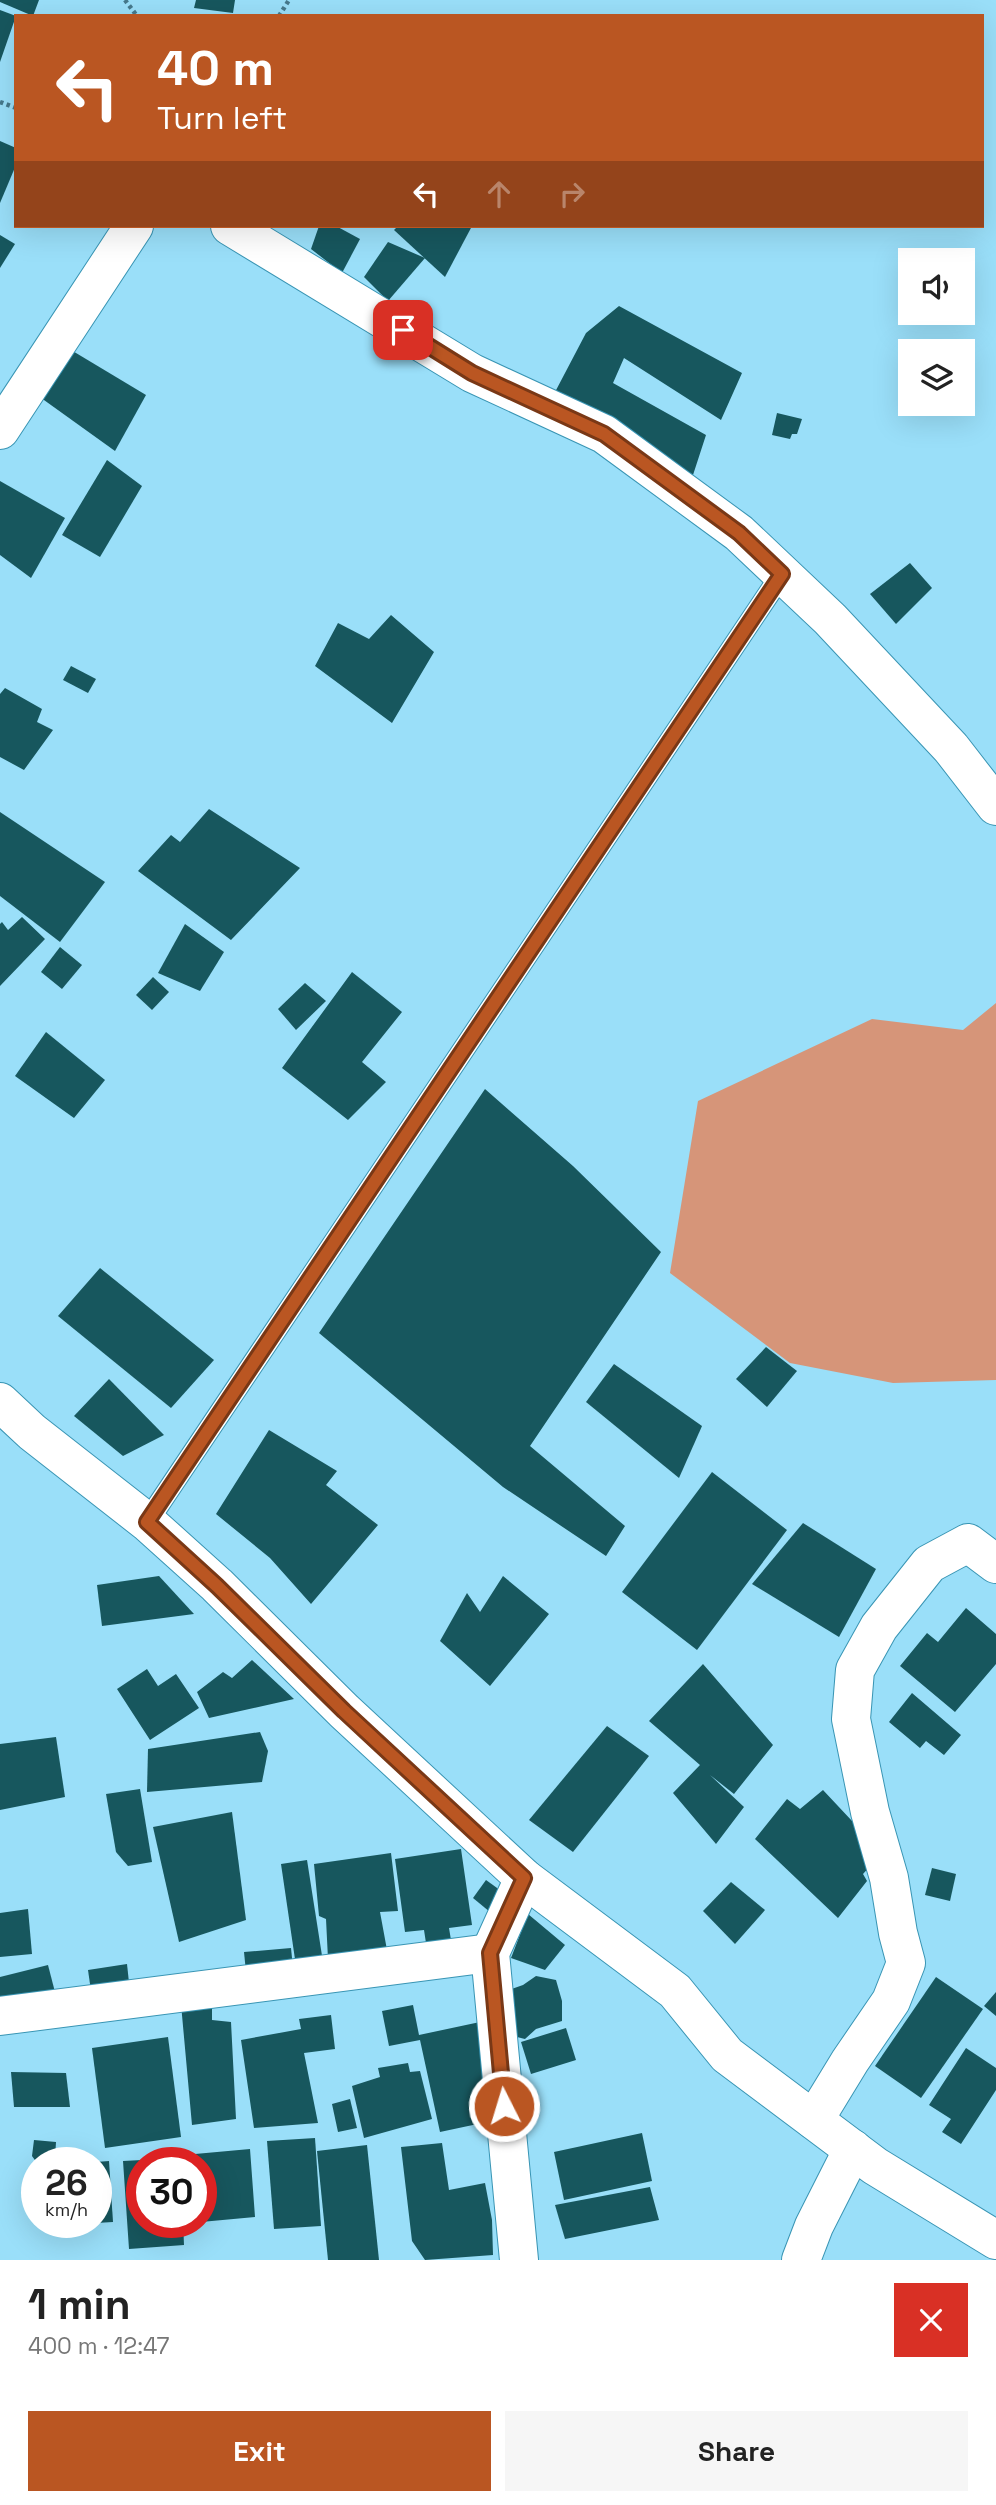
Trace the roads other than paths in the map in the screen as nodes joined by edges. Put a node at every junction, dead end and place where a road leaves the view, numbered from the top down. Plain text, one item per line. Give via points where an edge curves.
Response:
1 (133, 228) edge
2 (233, 228) edge
3 (0, 430) edge
4 (782, 574) junction
5 (996, 806) edge
6 (0, 1402) edge
7 (147, 1522) junction
8 (996, 1564) edge
9 (524, 1878) junction
10 (490, 1953) junction
11 (0, 2016) edge
12 (814, 2120) junction
13 (853, 2149) junction
14 (996, 2240) edge
15 (519, 2260) edge
16 (801, 2260) edge

1 - 3 street
2 - 4 street via 472,373 604,434 739,533
4 - 5 street via 830,618 951,748
4 - 7 lane
6 - 7 street
7 - 9 street
8 - 12 street via 968,1543 929,1564 879,1627 855,1670 851,1719 906,1963 891,2001
9 - 10 street
9 - 12 street via 675,1991 727,2055
10 - 11 street
10 - 15 street
12 - 13 street
13 - 14 street
13 - 16 street

